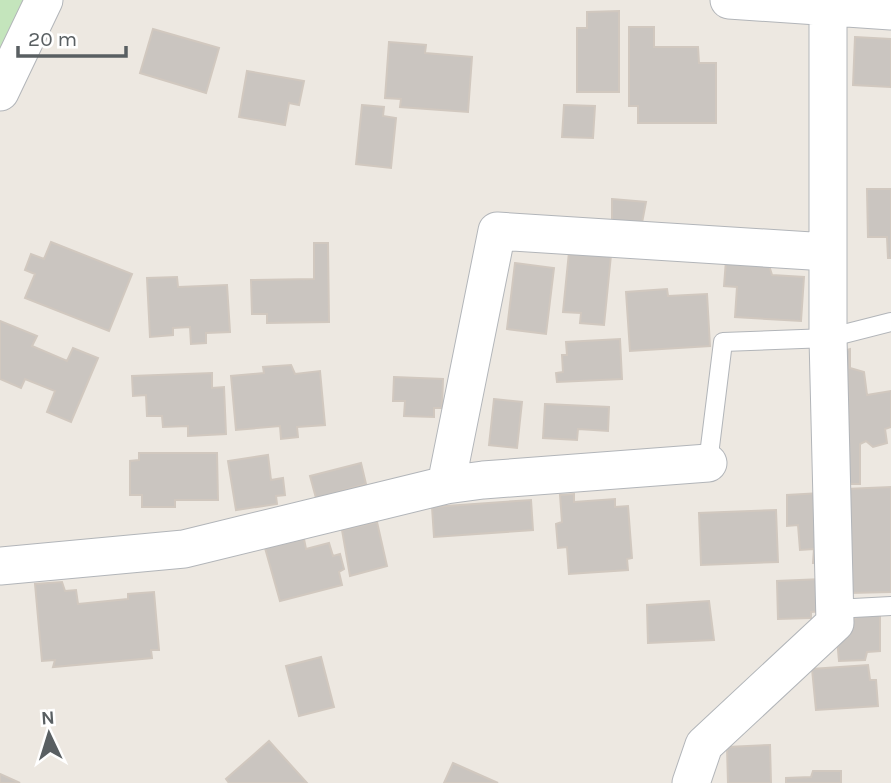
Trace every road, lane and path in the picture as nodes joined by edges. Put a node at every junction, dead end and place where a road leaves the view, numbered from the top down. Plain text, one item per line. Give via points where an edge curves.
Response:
1 (44, 0) edge
2 (729, 0) edge
3 (828, 7) junction
4 (891, 11) edge
5 (0, 92) edge
6 (827, 252) junction
7 (891, 322) edge
8 (828, 338) junction
9 (708, 463) joint
10 (446, 485) junction
11 (0, 566) edge
12 (891, 606) edge
13 (835, 610) junction
14 (691, 783) edge

1 - 5 street
2 - 3 street
3 - 4 street
3 - 6 street
6 - 8 street
6 - 10 street via 497,231
7 - 8 lane
8 - 9 lane via 723,342
8 - 13 street
9 - 10 street
10 - 11 street via 184,549
12 - 13 lane
13 - 14 street via 835,623 704,745

